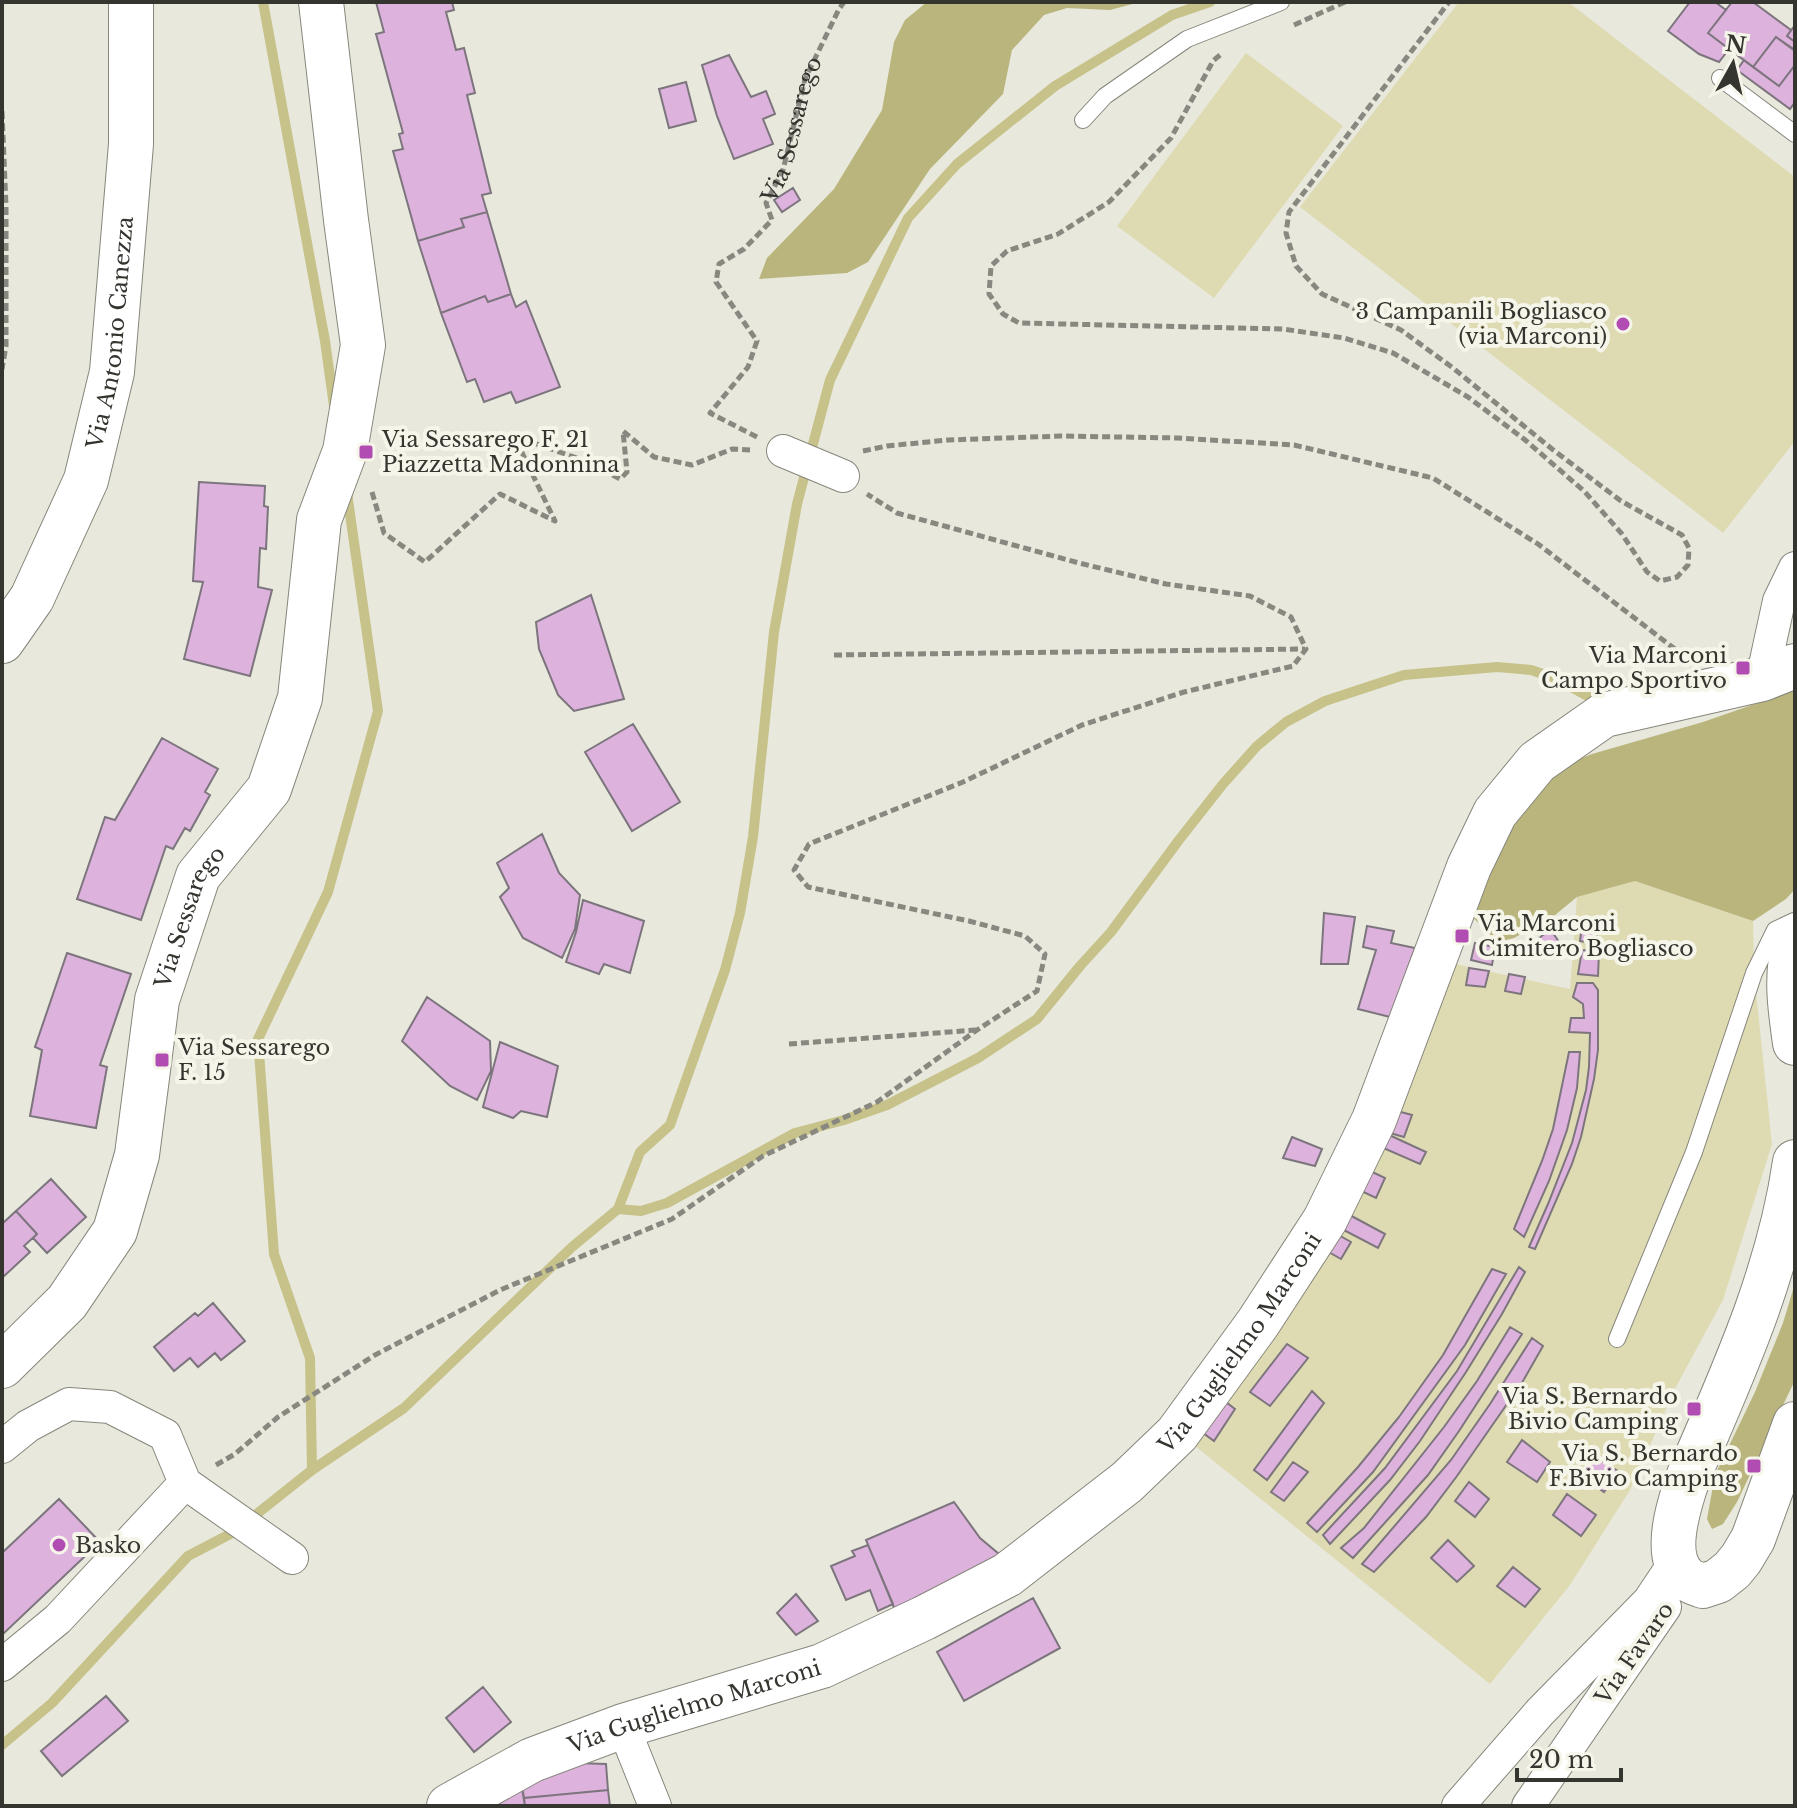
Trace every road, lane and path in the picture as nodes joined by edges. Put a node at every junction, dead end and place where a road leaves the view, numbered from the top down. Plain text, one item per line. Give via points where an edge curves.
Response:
1 (131, 2) edge
2 (321, 2) edge
3 (844, 2) edge
4 (1281, 2) edge
5 (1449, 2) edge
6 (1228, 47) dead end
7 (1720, 78) dead end
8 (2, 111) edge
9 (1083, 120) dead end
10 (1795, 134) edge
11 (2, 369) edge
12 (345, 451) junction
13 (783, 451) junction
14 (843, 476) junction
15 (1795, 568) edge
16 (2, 641) edge
17 (1306, 649) junction
18 (834, 655) dead end
19 (1778, 672) edge
20 (1708, 693) junction
21 (1795, 921) edge
22 (1795, 940) edge
23 (977, 1030) junction
24 (1795, 1043) edge
25 (789, 1044) dead end
26 (1795, 1162) edge
27 (1617, 1339) dead end
28 (2, 1366) edge
29 (1795, 1424) edge
30 (2, 1447) edge
31 (185, 1483) junction
32 (292, 1558) dead end
33 (1681, 1571) junction
34 (2, 1665) edge
35 (623, 1726) junction
36 (449, 1806) edge
37 (655, 1806) edge
38 (1458, 1806) edge
39 (1528, 1806) edge

1 - 16 street, Via Antonio Canezza via 131,144 112,372 86,480 32,598
2 - 12 street via 363,345
3 - 13 path, Via Sessarego via 805,79 783,170 766,203 772,220 744,249 719,264 717,273 716,282 757,341 748,367 710,413
4 - 9 lane via 1187,39 1105,96
5 - 6 path via 1289,212 1286,233 1296,266 1322,294 1401,330 1621,501 1682,535 1689,548 1688,565 1677,577 1660,581 1647,572 1584,491 1524,439 1468,397 1393,353 1344,338 1283,329 1019,323 1003,314 989,294 991,266 1007,251 1058,234 1109,202 1171,138 1213,61
7 - 10 lane
8 - 11 path
12 - 13 path via 363,466 384,533 425,562 500,494 555,521 514,436 620,479 627,472 623,431 654,457 692,465 732,449
12 - 28 street, Via Sessarego via 319,520 300,698 269,789 198,876 157,1000 137,1155 115,1231 67,1302
13 - 14 street
14 - 17 path via 897,513 1166,584 1250,596 1291,617
14 - 20 path via 852,454 887,446 1061,436 1294,445 1433,478 1538,544 1690,661
15 - 19 street via 1779,601
17 - 18 path
17 - 23 path via 1293,666 1184,692 1082,725 963,782 809,844 794,870 808,887 1025,936 1045,954 1037,991
19 - 20 street, Via Guglielmo Marconi
20 - 35 street, Via Guglielmo Marconi via 1604,715 1537,762 1495,813 1469,867 1374,1120 1325,1220 1177,1434 1127,1482 1007,1575 924,1618 822,1666
21 - 27 lane via 1775,930 1754,973 1694,1152
22 - 24 street via 1788,986
23 - 25 path
23 - 31 path via 877,1102 763,1156 672,1219 500,1290 375,1355
26 - 33 street via 1758,1310 1681,1498 1674,1540
29 - 33 street via 1741,1559 1718,1581 1703,1586
30 - 31 street via 69,1404 110,1407 165,1435
31 - 32 street
31 - 34 street via 58,1619
33 - 38 street via 1540,1712
33 - 39 street, Via Favaro via 1665,1607
35 - 36 street, Via Guglielmo Marconi via 532,1760
35 - 37 street

